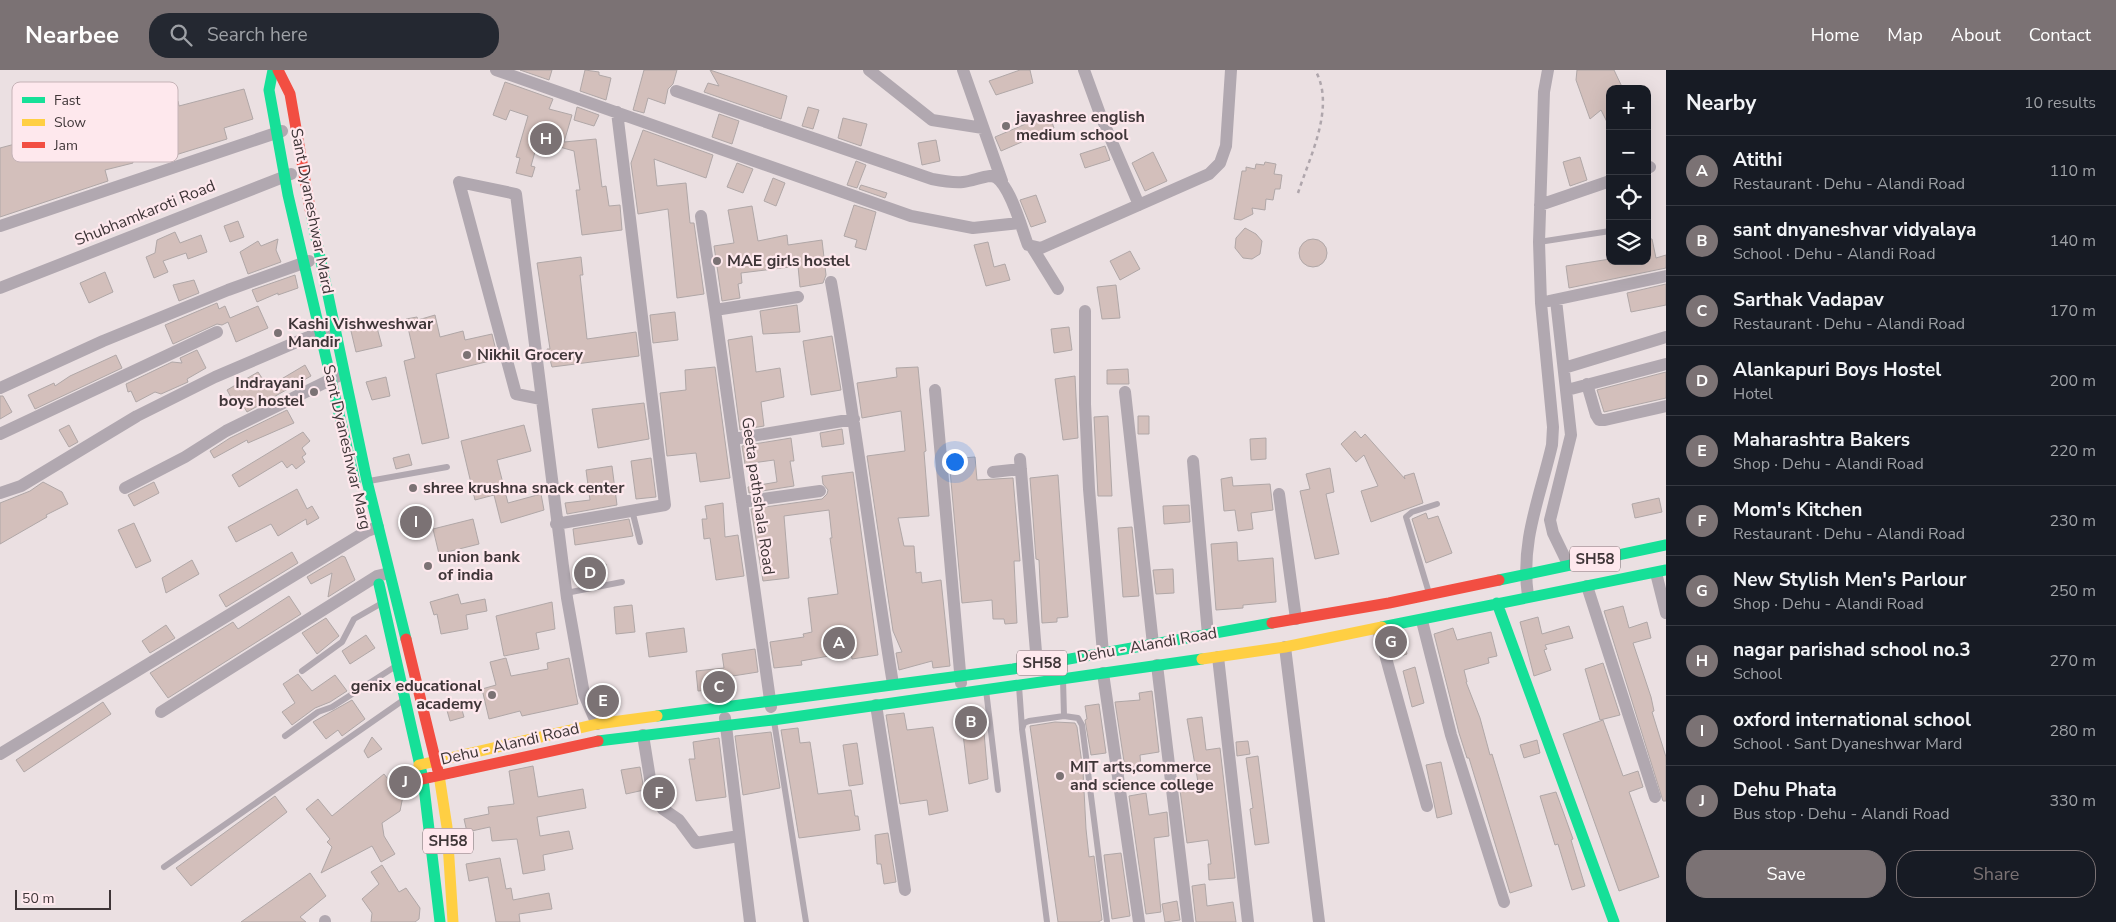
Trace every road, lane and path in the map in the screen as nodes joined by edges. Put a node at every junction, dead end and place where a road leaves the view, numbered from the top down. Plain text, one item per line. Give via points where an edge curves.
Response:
1 (273, 70) edge
2 (278, 70) edge
3 (496, 70) edge
4 (869, 70) edge
5 (963, 70) edge
6 (1084, 70) edge
7 (1232, 70) edge
8 (1314, 70) edge
9 (1548, 70) edge
10 (676, 91) dead end
11 (617, 112) junction
12 (295, 127) junction
13 (984, 128) junction
14 (276, 132) junction
15 (303, 171) junction
16 (284, 175) junction
17 (1002, 181) junction
18 (1606, 182) edge
19 (1298, 193) dead end
20 (1139, 205) junction
21 (1540, 205) junction
22 (701, 216) dead end
23 (1019, 222) junction
24 (0, 226) edge
25 (1606, 231) edge
26 (1539, 242) junction
27 (1032, 247) junction
28 (321, 260) junction
29 (304, 261) junction
30 (1666, 276) edge
31 (831, 282) dead end
32 (0, 288) edge
33 (1058, 289) dead end
34 (798, 297) dead end
35 (1556, 300) junction
36 (1541, 303) junction
37 (715, 310) junction
38 (1085, 311) dead end
39 (335, 328) junction
40 (320, 330) junction
41 (217, 332) dead end
42 (1666, 338) edge
43 (1666, 364) edge
44 (1564, 368) junction
45 (345, 374) junction
46 (331, 378) junction
47 (1587, 384) junction
48 (0, 388) edge
49 (935, 390) dead end
50 (1567, 390) junction
51 (1125, 392) dead end
52 (541, 399) junction
53 (1666, 406) edge
54 (355, 414) junction
55 (340, 417) junction
56 (854, 419) junction
57 (0, 434) edge
58 (734, 439) junction
59 (1193, 461) dead end
60 (447, 467) dead end
61 (992, 472) dead end
62 (368, 481) junction
63 (125, 488) dead end
64 (820, 491) dead end
65 (0, 493) edge
66 (1279, 494) dead end
67 (742, 502) junction
68 (1437, 504) dead end
69 (632, 510) junction
70 (556, 524) junction
71 (371, 533) junction
72 (640, 542) dead end
73 (1666, 545) edge
74 (1568, 564) junction
75 (381, 572) junction
76 (1661, 572) edge
77 (1524, 573) junction
78 (622, 582) dead end
79 (1587, 586) junction
80 (566, 593) junction
81 (1430, 594) junction
82 (1528, 596) junction
83 (383, 602) junction
84 (1497, 603) junction
85 (1666, 613) edge
86 (1296, 619) junction
87 (1422, 620) junction
88 (401, 621) junction
89 (388, 624) junction
90 (1378, 628) junction
91 (1208, 635) junction
92 (1153, 644) junction
93 (1285, 647) junction
94 (1103, 653) junction
95 (1218, 657) junction
96 (411, 661) junction
97 (398, 664) junction
98 (1037, 664) junction
99 (1157, 665) junction
100 (302, 671) dead end
101 (1103, 673) junction
102 (962, 675) junction
103 (1063, 678) junction
104 (893, 684) junction
105 (1018, 684) junction
106 (986, 689) junction
107 (961, 692) junction
108 (405, 699) junction
109 (770, 700) junction
110 (876, 705) junction
111 (724, 706) junction
112 (161, 712) dead end
113 (1064, 716) junction
114 (773, 720) junction
115 (597, 724) junction
116 (726, 725) junction
117 (1022, 728) junction
118 (643, 735) junction
119 (285, 736) dead end
120 (0, 754) edge
121 (438, 761) junction
122 (419, 765) junction
123 (441, 775) junction
124 (422, 779) junction
125 (998, 790) dead end
126 (1655, 797) dead end
127 (1428, 806) dead end
128 (739, 836) junction
129 (164, 867) dead end
130 (905, 890) dead end
131 (1504, 902) dead end
132 (440, 922) edge
133 (453, 922) edge
134 (750, 922) edge
135 (806, 922) edge
136 (1046, 922) edge
137 (1107, 922) edge
138 (1139, 922) edge
139 (1188, 922) edge
140 (1248, 922) edge
141 (1320, 922) edge
142 (1614, 922) edge

1 - 14 main road, Sant Dyaneshwar Marg via 269,90
2 - 12 main road, Sant Dyaneshwar Mard via 290,94
3 - 11 street
4 - 13 street via 932,120
5 - 13 street
6 - 20 street
7 - 20 street via 1226,146 1220,163 1200,180
8 - 19 path via 1322,82 1322,118
9 - 21 street via 1544,92
10 - 17 street via 932,179 963,182 992,176
11 - 23 street via 911,216 973,228
11 - 69 street via 665,504
12 - 14 street
12 - 15 main road, Sant Dyaneshwar Mard
13 - 17 street
14 - 16 main road, Sant Dyaneshwar Marg
14 - 24 street
15 - 16 street, Shubhamkaroti Road
15 - 28 main road, Sant Dyaneshwar Mard
16 - 29 main road, Sant Dyaneshwar Marg
16 - 32 street, Shubhamkaroti Road
17 - 23 street
18 - 21 street
20 - 27 street via 1040,248
21 - 26 street
22 - 37 street, Geeta pathshala Road
23 - 27 street
25 - 26 lane
26 - 36 street
27 - 33 street
28 - 29 street
28 - 39 main road, Sant Dyaneshwar Mard
29 - 40 main road, Sant Dyaneshwar Marg
29 - 48 street via 103,341
30 - 35 street
31 - 56 street
34 - 37 street
35 - 36 street
35 - 44 street
36 - 77 street via 1552,436 1529,532
37 - 58 street, Geeta pathshala Road
38 - 94 street via 1089,489
39 - 40 street
39 - 45 main road, Sant Dyaneshwar Mard
40 - 46 main road, Sant Dyaneshwar Marg
40 - 65 street via 137,416 20,486
41 - 57 street
42 - 44 street
43 - 47 street
44 - 50 street
45 - 46 street
45 - 54 main road, Sant Dyaneshwar Mard
46 - 55 main road, Sant Dyaneshwar Marg
46 - 63 street via 226,431 171,465
47 - 50 street
47 - 53 street via 1600,420
49 - 102 street
50 - 74 street via 1571,435 1550,520
51 - 92 street
52 - 52 street via 516,394 459,182 516,194
52 - 70 street
54 - 55 main road
54 - 62 main road, Sant Dyaneshwar Mard
55 - 71 main road, Sant Dyaneshwar Marg
56 - 58 street
56 - 104 street
58 - 67 street, Geeta pathshala Road
59 - 91 street
60 - 62 lane
61 - 98 street via 1020,464
62 - 71 main road, Sant Dyaneshwar Mard
64 - 67 street
66 - 86 street
67 - 109 street, Geeta pathshala Road
68 - 81 lane via 1412,512 1406,518
69 - 70 street
69 - 72 lane
70 - 80 street
71 - 75 main road, Sant Dyaneshwar Mard
71 - 120 street
73 - 74 main road, Dehu - Alandi Road / SH58
74 - 77 main road, Dehu - Alandi Road / SH58
75 - 83 main road
75 - 88 main road, Sant Dyaneshwar Mard
75 - 112 street
76 - 79 main road, Dehu - Alandi Road / SH58
76 - 85 street
77 - 81 main road, Dehu - Alandi Road / SH58
77 - 82 street
78 - 80 lane
79 - 82 main road, Dehu - Alandi Road / SH58
79 - 126 street
80 - 115 street via 584,694
81 - 86 main road, Dehu - Alandi Road / SH58
82 - 84 main road, Dehu - Alandi Road / SH58
83 - 89 main road
83 - 100 lane via 354,619 342,642
84 - 87 main road, Dehu - Alandi Road / SH58
84 - 142 main road
86 - 91 main road, Dehu - Alandi Road / SH58
87 - 90 main road, Dehu - Alandi Road / SH58
87 - 131 street via 1451,735
88 - 89 main road
88 - 96 main road, Sant Dyaneshwar Mard
89 - 97 main road
90 - 93 main road, Dehu - Alandi Road / SH58
90 - 127 street
91 - 92 main road, Dehu - Alandi Road / SH58
92 - 94 main road, Dehu - Alandi Road / SH58
93 - 95 main road, Dehu - Alandi Road / SH58
93 - 141 street
94 - 98 main road, Dehu - Alandi Road / SH58
95 - 99 main road, Dehu - Alandi Road / SH58
95 - 140 street
96 - 97 lane
96 - 121 main road, Sant Dyaneshwar Mard
97 - 108 main road
97 - 119 lane via 332,708 318,712
98 - 102 main road, Dehu - Alandi Road / SH58
99 - 101 main road, Dehu - Alandi Road / SH58
99 - 139 street
101 - 103 main road, Dehu - Alandi Road / SH58
101 - 138 street
102 - 104 main road, Dehu - Alandi Road / SH58
102 - 107 street
103 - 105 main road, Dehu - Alandi Road / SH58
103 - 113 lane
104 - 109 main road, Dehu - Alandi Road / SH58
105 - 106 main road, Dehu - Alandi Road / SH58
105 - 117 lane
106 - 107 main road, Dehu - Alandi Road / SH58
106 - 125 lane
107 - 110 main road, Dehu - Alandi Road / SH58
108 - 122 main road
108 - 129 lane
109 - 111 main road, Dehu - Alandi Road / SH58
109 - 114 street, Geeta pathshala Road
110 - 114 main road, Dehu - Alandi Road / SH58
110 - 130 street
111 - 115 main road, Dehu - Alandi Road / SH58
111 - 116 street
113 - 117 lane via 1029,721
113 - 137 lane via 1078,718 1082,725
114 - 116 main road, Dehu - Alandi Road / SH58
114 - 135 lane
115 - 121 main road, Dehu - Alandi Road / SH58
116 - 118 main road, Dehu - Alandi Road / SH58
116 - 128 street
117 - 136 lane
118 - 123 main road, Dehu - Alandi Road / SH58 via 564,746
118 - 128 street via 652,791 663,809 679,820 696,842
121 - 122 main road, Dehu - Alandi Road / SH58
121 - 123 main road, SH58
122 - 124 main road, SH58
123 - 124 main road, Dehu - Alandi Road / SH58
123 - 133 main road, SH58
124 - 132 main road, SH58
128 - 134 street

